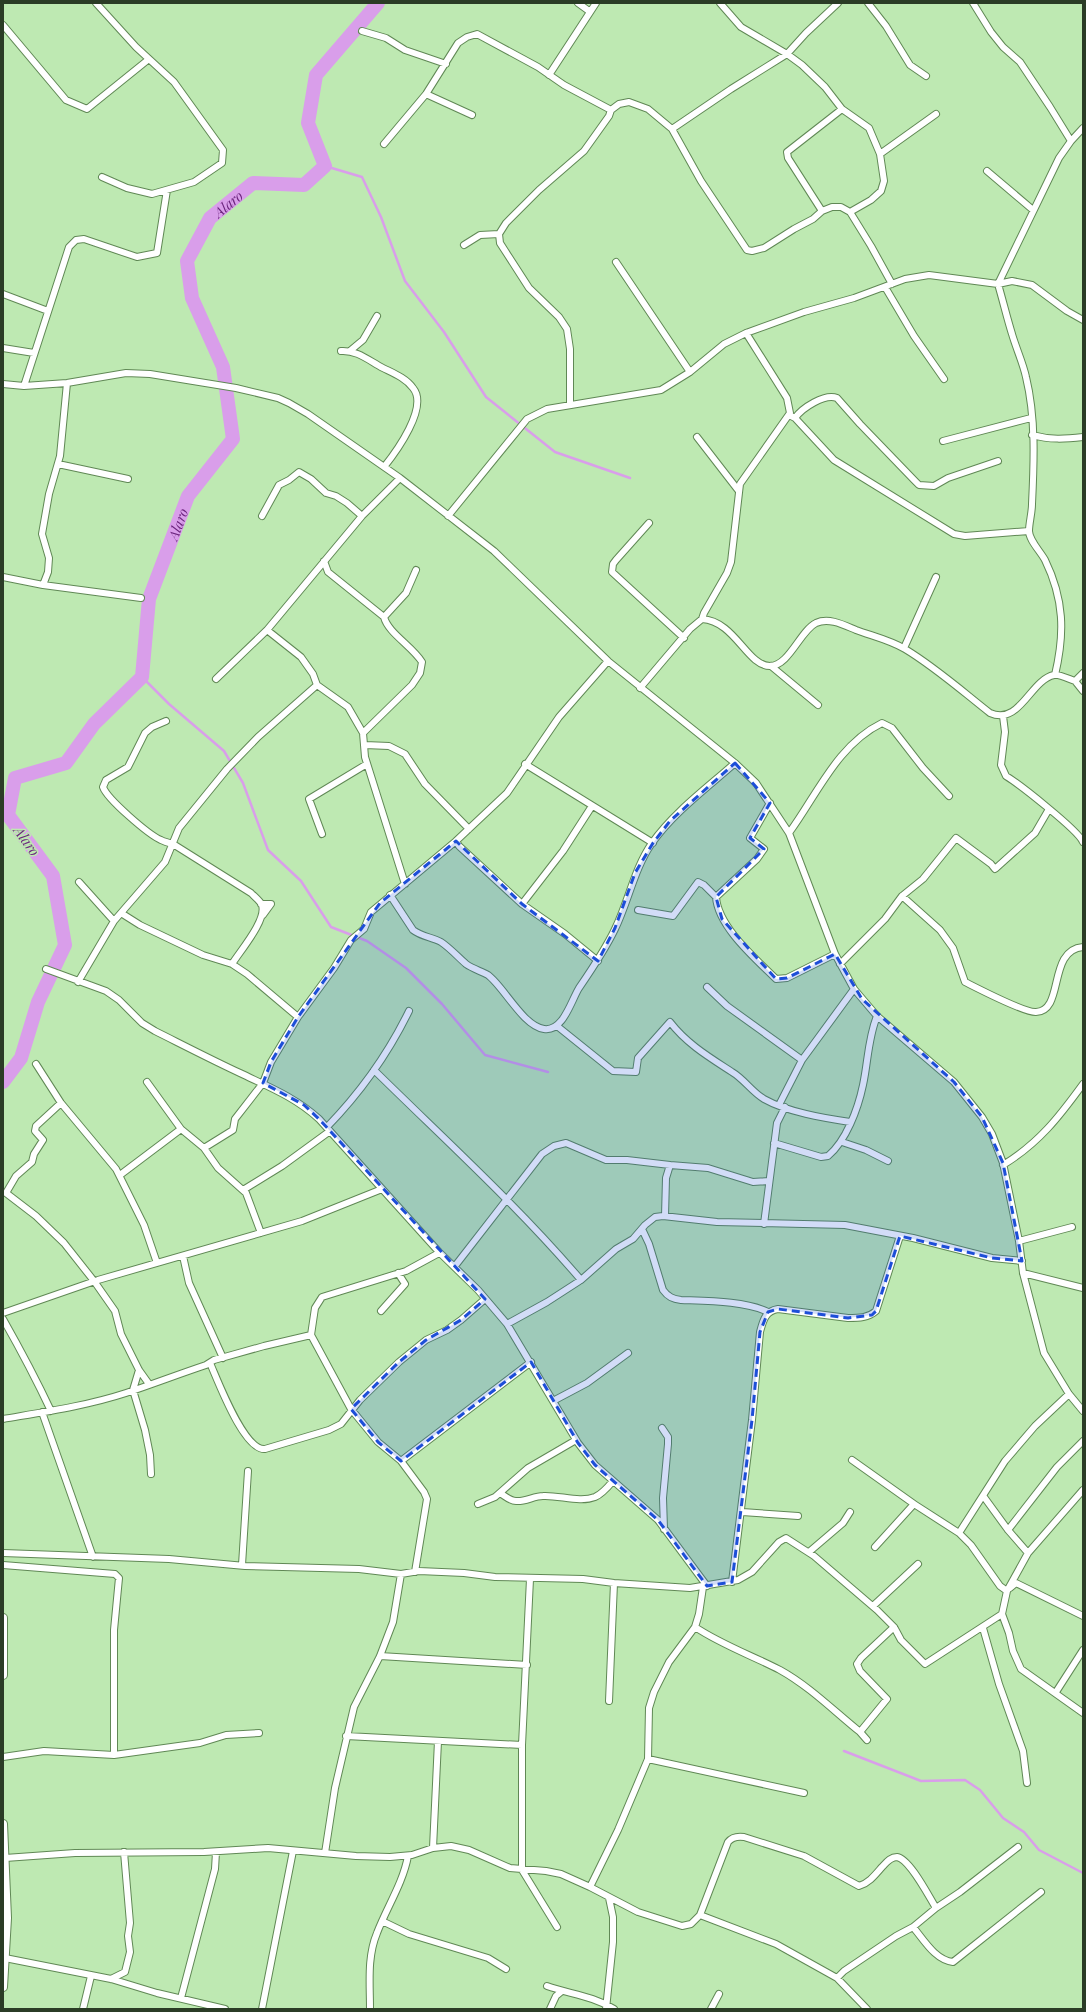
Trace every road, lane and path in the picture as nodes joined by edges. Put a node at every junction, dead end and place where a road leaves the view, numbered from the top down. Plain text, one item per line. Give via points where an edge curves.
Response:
1 (96, 3) edge
2 (578, 3) edge
3 (596, 3) edge
4 (720, 3) edge
5 (838, 3) edge
6 (868, 3) edge
7 (973, 3) edge
8 (589, 12) junction
9 (3, 25) edge
10 (362, 31) dead end
11 (787, 54) junction
12 (149, 59) junction
13 (446, 64) junction
14 (549, 75) junction
15 (926, 76) dead end
16 (426, 94) junction
17 (842, 109) junction
18 (611, 110) junction
19 (936, 114) dead end
20 (472, 115) dead end
21 (1083, 128) edge
22 (672, 129) junction
23 (1071, 141) junction
24 (384, 144) dead end
25 (880, 154) junction
26 (987, 171) dead end
27 (102, 177) dead end
28 (167, 190) junction
29 (1034, 210) junction
30 (822, 211) junction
31 (850, 212) junction
32 (499, 234) junction
33 (464, 245) dead end
34 (616, 262) dead end
35 (892, 284) junction
36 (998, 284) junction
37 (885, 287) junction
38 (3, 294) edge
39 (48, 310) junction
40 (376, 316) dead end
41 (1083, 320) edge
42 (746, 333) junction
43 (3, 348) edge
44 (352, 350) junction
45 (341, 351) dead end
46 (34, 353) junction
47 (690, 372) junction
48 (944, 379) dead end
49 (67, 383) junction
50 (3, 384) edge
51 (24, 386) junction
52 (570, 405) junction
53 (789, 415) junction
54 (795, 418) junction
55 (1031, 418) junction
56 (1032, 435) junction
57 (697, 437) dead end
58 (1083, 437) edge
59 (943, 441) dead end
60 (998, 460) dead end
61 (58, 464) junction
62 (384, 467) junction
63 (400, 478) junction
64 (128, 479) dead end
65 (738, 490) junction
66 (262, 516) dead end
67 (362, 516) junction
68 (448, 516) junction
69 (649, 523) dead end
70 (1029, 531) junction
71 (324, 561) junction
72 (416, 570) dead end
73 (3, 577) edge
74 (936, 577) dead end
75 (43, 585) junction
76 (141, 598) dead end
77 (384, 617) junction
78 (702, 619) junction
79 (267, 630) junction
80 (684, 638) junction
81 (904, 648) junction
82 (608, 661) junction
83 (771, 666) junction
84 (1083, 674) edge
85 (1055, 675) junction
86 (216, 679) dead end
87 (1075, 680) junction
88 (317, 686) junction
89 (640, 688) junction
90 (1083, 691) edge
91 (818, 705) dead end
92 (1003, 716) junction
93 (166, 721) dead end
94 (363, 733) junction
95 (364, 745) junction
96 (735, 763) junction
97 (367, 764) junction
98 (525, 764) junction
99 (949, 796) dead end
100 (770, 803) junction
101 (592, 806) junction
102 (1049, 809) junction
103 (470, 829) junction
104 (789, 833) junction
105 (322, 834) dead end
106 (456, 841) junction
107 (652, 842) junction
108 (1083, 842) edge
109 (173, 844) junction
110 (79, 882) dead end
111 (405, 884) junction
112 (390, 895) junction
113 (902, 896) junction
114 (716, 897) junction
115 (262, 904) junction
116 (522, 904) junction
117 (638, 910) dead end
118 (121, 913) junction
119 (263, 915) junction
120 (114, 921) junction
121 (1083, 947) edge
122 (835, 954) junction
123 (598, 961) junction
124 (232, 964) junction
125 (840, 964) junction
126 (46, 969) dead end
127 (78, 982) junction
128 (707, 987) dead end
129 (854, 989) junction
130 (409, 1011) dead end
131 (877, 1016) junction
132 (298, 1017) junction
133 (557, 1026) junction
134 (802, 1060) junction
135 (36, 1064) dead end
136 (374, 1070) junction
137 (148, 1082) dead end
138 (263, 1083) junction
139 (1082, 1088) edge
140 (61, 1103) junction
141 (782, 1106) junction
142 (850, 1122) junction
143 (181, 1129) junction
144 (329, 1129) junction
145 (842, 1142) junction
146 (774, 1143) junction
147 (204, 1148) junction
148 (888, 1161) dead end
149 (670, 1165) junction
150 (1003, 1165) junction
151 (120, 1175) junction
152 (769, 1181) junction
153 (382, 1189) junction
154 (243, 1190) junction
155 (506, 1200) junction
156 (665, 1216) junction
157 (764, 1224) junction
158 (1072, 1227) dead end
159 (642, 1229) junction
160 (261, 1233) junction
161 (900, 1236) junction
162 (1019, 1241) junction
163 (439, 1252) junction
164 (183, 1256) junction
165 (1022, 1261) junction
166 (157, 1263) junction
167 (455, 1266) junction
168 (398, 1273) junction
169 (1023, 1273) junction
170 (581, 1280) junction
171 (94, 1281) junction
172 (1083, 1288) edge
173 (485, 1299) junction
174 (381, 1311) dead end
175 (768, 1312) junction
176 (3, 1313) edge
177 (3, 1318) edge
178 (507, 1324) junction
179 (311, 1335) junction
180 (628, 1353) dead end
181 (223, 1358) junction
182 (531, 1362) junction
183 (210, 1363) junction
184 (139, 1370) junction
185 (149, 1384) junction
186 (133, 1390) junction
187 (1069, 1394) junction
188 (553, 1401) junction
189 (351, 1410) junction
190 (51, 1411) junction
191 (1083, 1411) edge
192 (42, 1412) junction
193 (3, 1419) edge
194 (662, 1428) dead end
195 (576, 1440) junction
196 (1083, 1441) edge
197 (852, 1460) dead end
198 (401, 1461) junction
199 (248, 1472) dead end
200 (151, 1474) dead end
201 (613, 1481) junction
202 (1083, 1490) edge
203 (500, 1493) junction
204 (984, 1497) junction
205 (478, 1504) dead end
206 (914, 1504) junction
207 (742, 1512) junction
208 (850, 1512) dead end
209 (798, 1516) dead end
210 (664, 1529) junction
211 (1008, 1530) junction
212 (959, 1533) junction
213 (875, 1547) dead end
214 (809, 1552) junction
215 (3, 1553) edge
216 (1028, 1553) junction
217 (93, 1557) junction
218 (918, 1564) dead end
219 (242, 1565) junction
220 (3, 1566) edge
221 (415, 1572) junction
222 (401, 1574) junction
223 (530, 1579) junction
224 (732, 1582) junction
225 (614, 1583) junction
226 (705, 1587) junction
227 (1007, 1591) junction
228 (873, 1606) junction
229 (1002, 1614) junction
230 (1083, 1615) edge
231 (3, 1618) edge
232 (695, 1627) junction
233 (894, 1627) junction
234 (983, 1628) junction
235 (1083, 1650) edge
236 (380, 1656) junction
237 (526, 1665) junction
238 (3, 1675) edge
239 (1056, 1692) junction
240 (609, 1701) dead end
241 (1083, 1713) edge
242 (860, 1732) junction
243 (259, 1733) dead end
244 (346, 1736) junction
245 (867, 1740) dead end
246 (438, 1741) junction
247 (522, 1745) junction
248 (114, 1755) junction
249 (3, 1757) edge
250 (648, 1759) junction
251 (1027, 1783) dead end
252 (804, 1793) dead end
253 (3, 1824) edge
254 (1018, 1847) dead end
255 (433, 1848) junction
256 (293, 1851) junction
257 (124, 1852) junction
258 (216, 1852) junction
259 (325, 1853) junction
260 (408, 1856) junction
261 (5, 1858) junction
262 (522, 1870) junction
263 (590, 1887) junction
264 (1041, 1892) dead end
265 (609, 1898) junction
266 (936, 1908) junction
267 (700, 1915) junction
268 (5, 1918) edge
269 (382, 1921) junction
270 (558, 1927) dead end
271 (913, 1927) junction
272 (5, 1958) junction
273 (506, 1969) dead end
274 (91, 1976) junction
275 (837, 1978) junction
276 (112, 1979) junction
277 (3, 1986) edge
278 (547, 1986) dead end
279 (562, 1992) junction
280 (720, 1994) dead end
281 (181, 1998) junction
282 (607, 2007) edge
283 (83, 2009) edge
284 (225, 2009) edge
285 (262, 2009) edge
286 (370, 2009) edge
287 (550, 2009) edge
288 (614, 2009) edge
289 (712, 2009) edge
290 (867, 2009) edge

1 - 12 street
2 - 8 street
3 - 8 street
4 - 11 street via 741,27
5 - 11 street
6 - 15 street via 886,26 910,65
7 - 23 street via 991,32 1020,62
8 - 14 street
9 - 12 street via 66,100 87,109
10 - 13 street via 386,38 405,50
11 - 17 street via 825,87
11 - 22 street via 731,88
12 - 28 street via 174,82 223,150 222,163 194,182
13 - 14 street via 458,43 466,36 477,34
13 - 16 street
14 - 18 street
16 - 20 street
16 - 24 street
17 - 25 street via 869,128
17 - 30 street via 787,152 788,158
18 - 22 street via 619,104 629,102 648,109
18 - 32 street via 584,151 517,212
19 - 25 street
21 - 23 street
22 - 30 street via 701,181 747,250 764,248
23 - 29 street via 1059,158
25 - 31 street via 884,181 881,191
26 - 29 street
27 - 28 street via 127,188 152,194
28 - 39 street via 157,254 137,257 84,239 76,240 69,247
29 - 36 street
30 - 31 street via 842,207
31 - 35 street
32 - 33 street via 480,235
32 - 52 street via 500,243 529,288 567,329
34 - 47 street
35 - 36 street via 929,275
35 - 37 street
36 - 41 street via 1012,281 1032,285
36 - 55 street via 1026,377
37 - 42 street
37 - 48 street via 914,336
38 - 39 street
39 - 46 street
40 - 44 street via 363,340
42 - 47 street via 724,344
42 - 53 street via 787,398
43 - 46 street
44 - 45 street
44 - 62 street via 407,381 415,389 418,401 401,445
46 - 51 street
47 - 52 street via 661,390
49 - 51 street
49 - 61 street
49 - 62 street via 126,373 171,376 278,398
50 - 51 street
52 - 68 street via 547,409 526,420
53 - 54 street
53 - 65 street via 750,467
54 - 60 street via 823,398 837,398 915,481 925,486 934,486 948,478
54 - 70 street via 834,460 954,534 965,536
55 - 56 street
55 - 59 street
56 - 58 street via 1047,439
56 - 70 street via 1034,465
57 - 65 street
61 - 64 street
61 - 75 street via 49,494 42,534 49,558 48,572
62 - 63 street
63 - 67 street
63 - 68 street
65 - 78 street via 727,574
66 - 67 street via 279,485 299,472 326,493 347,502
67 - 71 street
68 - 82 street via 494,551
69 - 80 street via 616,560 612,572
70 - 85 street via 1031,540 1039,549 1053,578 1060,602 1061,635
71 - 77 street via 328,572
71 - 79 street
72 - 77 street via 406,593
73 - 75 street
74 - 81 street
75 - 76 street
77 - 94 street via 386,624 416,652 422,662 420,673 412,685
78 - 80 street
78 - 83 street via 721,625 739,640 758,663
79 - 86 street
79 - 88 street via 301,658 313,674
80 - 89 street
81 - 83 street via 838,623 823,620 814,624 784,660
81 - 92 street via 990,713
82 - 89 street
82 - 98 street via 559,717
83 - 91 street
84 - 87 street
85 - 87 street
85 - 92 street via 1045,679 1026,700
87 - 90 street
88 - 94 street via 348,707
88 - 109 street via 258,737 227,769 179,828
89 - 96 street
92 - 102 street via 1003,772
93 - 109 street via 145,733 128,767 106,780 103,787 105,793 142,826 160,840
94 - 95 street
95 - 97 street
95 - 103 street via 389,746 405,754 425,784
96 - 100 street via 756,783
96 - 107 street via 670,821
97 - 105 street via 309,799
97 - 111 street
98 - 101 street
98 - 103 street via 506,793
99 - 104 street via 892,728 882,723 874,726 836,762
100 - 104 street
100 - 114 street via 750,838 764,849 757,859
101 - 107 street
101 - 116 street via 563,851
102 - 108 street via 1081,836
102 - 113 street via 1035,833 995,869 956,838 923,879
103 - 106 street
104 - 122 street
106 - 111 street
106 - 116 street
107 - 123 street via 635,873 615,928
109 - 115 street via 252,893
109 - 118 street via 164,862
110 - 120 street
111 - 112 street
112 - 132 street via 371,912 364,929 351,940
112 - 133 street via 419,935 440,942 467,964 488,975 530,1022 545,1030
113 - 121 street via 940,930 953,948 965,982 1036,1012 1049,1004 1066,954
113 - 125 street via 885,919
114 - 117 street via 698,882 673,916
114 - 122 street via 722,918 750,954 776,979 787,978
115 - 119 street
115 - 119 street via 271,904
116 - 123 street
118 - 120 street
118 - 124 street via 140,925 203,955
119 - 124 street
120 - 127 street
122 - 125 street
123 - 133 street
124 - 132 street
125 - 129 street
126 - 127 street
127 - 138 street via 106,991 142,1023 155,1031
128 - 134 street via 727,1006
129 - 131 street
129 - 134 street
130 - 136 street via 400,1031
131 - 142 street via 862,1087
131 - 150 street via 954,1082 982,1117 992,1134
132 - 138 street via 271,1062
133 - 141 street via 613,1071 636,1072 638,1058 670,1022 691,1045 740,1078 764,1099
134 - 141 street
135 - 140 street
136 - 144 street
136 - 155 street
137 - 143 street
138 - 144 street via 304,1105
138 - 147 street via 235,1119 233,1130
139 - 150 street via 1036,1142
140 - 151 street via 108,1157
140 - 171 street via 36,1126 35,1131 43,1140 32,1162 16,1176 6,1193 59,1238
141 - 142 street
141 - 146 street
142 - 145 street
143 - 147 street
143 - 151 street
144 - 153 street
144 - 154 street via 282,1166
145 - 146 street via 828,1156 821,1157
145 - 148 street
146 - 152 street
147 - 154 street via 218,1168
149 - 152 street via 708,1168 753,1182
149 - 155 street via 606,1160 566,1143 554,1146 542,1154
149 - 156 street via 666,1178
150 - 162 street
151 - 166 street via 144,1225
152 - 157 street
153 - 160 street via 302,1221
153 - 163 street
154 - 160 street
155 - 167 street
155 - 170 street via 545,1238
156 - 157 street
156 - 159 street via 655,1217
157 - 161 street via 845,1226
158 - 162 street
159 - 170 street
159 - 175 street via 666,1294 673,1298 751,1307
160 - 164 street
161 - 165 street via 992,1258
161 - 175 street via 876,1311 872,1315 848,1318 778,1309
162 - 165 street
163 - 167 street
163 - 168 street via 420,1264
164 - 166 street
164 - 181 street via 189,1283
165 - 169 street
166 - 171 street
167 - 173 street
168 - 174 street via 405,1284
168 - 179 street via 322,1297 316,1308
169 - 172 street
169 - 187 street via 1044,1353
170 - 178 street
171 - 176 street
171 - 184 street via 115,1311 121,1334
173 - 178 street
173 - 189 street via 461,1320 426,1340 410,1353
175 - 207 street via 760,1332
177 - 190 street via 32,1369
178 - 182 street
179 - 181 street
179 - 189 street
180 - 188 street via 587,1383
181 - 183 street
182 - 188 street
182 - 198 street
183 - 185 street
183 - 189 street via 241,1429 260,1449 336,1427
184 - 185 street
184 - 186 street
185 - 186 street
186 - 190 street
186 - 200 street via 145,1430
187 - 191 street
187 - 204 street via 1023,1439 1005,1462
188 - 195 street
189 - 198 street via 378,1442
190 - 192 street
192 - 193 street
192 - 217 street
194 - 210 street via 668,1437 663,1498
195 - 201 street via 594,1465
195 - 203 street via 528,1468
196 - 211 street via 1057,1467
197 - 206 street
198 - 221 street via 424,1492 426,1499
199 - 219 street
201 - 203 street via 604,1491 584,1499 534,1496 515,1502
201 - 210 street via 658,1520
202 - 216 street
203 - 205 street
204 - 211 street
204 - 212 street
206 - 212 street
206 - 213 street
207 - 209 street
207 - 224 street
208 - 214 street via 843,1523
210 - 226 street
211 - 216 street
212 - 227 street via 971,1545 1000,1586
214 - 224 street via 786,1538 779,1542 752,1572
214 - 228 street
215 - 217 street
216 - 227 street
217 - 219 street via 169,1559
218 - 228 street
219 - 222 street via 337,1568
220 - 248 street via 115,1574 119,1578 114,1630
221 - 222 street
221 - 223 street
222 - 236 street via 393,1622
223 - 225 street via 583,1579
223 - 237 street
224 - 226 street
225 - 226 street
225 - 240 street
226 - 232 street
227 - 229 street
227 - 230 street via 1016,1583
228 - 233 street
229 - 234 street
229 - 239 street via 1021,1669
231 - 238 street
232 - 242 street via 716,1641 780,1670 799,1682
232 - 250 street via 669,1662 654,1692 649,1708
233 - 234 street via 901,1640 925,1664
233 - 242 street via 860,1658 858,1664 860,1671 887,1699
234 - 251 street via 999,1684 1023,1751
235 - 239 street
236 - 237 street
236 - 244 street via 354,1707
237 - 247 street
239 - 241 street
242 - 245 street
243 - 248 street via 226,1735 200,1743
244 - 246 street
244 - 259 street
246 - 247 street
246 - 255 street
247 - 262 street
248 - 249 street via 44,1751
250 - 252 street
250 - 263 street
253 - 261 street
254 - 266 street
255 - 260 street
255 - 262 street via 461,1847 510,1868
256 - 258 street via 268,1848
256 - 259 street
256 - 285 street
257 - 258 street
257 - 261 street
257 - 276 street via 130,1907 130,1952 125,1972
258 - 281 street via 215,1868
259 - 260 street
260 - 269 street via 404,1875
261 - 268 street
262 - 263 street via 546,1870
262 - 270 street
263 - 265 street
264 - 271 street via 953,1962 938,1957
265 - 267 street via 674,1925 687,1926
265 - 282 street via 613,1917
266 - 267 street via 912,1870 900,1858 889,1860 866,1884 859,1886 804,1856 737,1836 728,1842
266 - 271 street
267 - 275 street via 776,1944
268 - 272 street
269 - 273 street via 409,1934 488,1958
269 - 286 street via 371,1952
271 - 275 street
272 - 274 street
272 - 277 street
274 - 276 street
274 - 283 street
275 - 290 street
276 - 281 street
278 - 279 street
279 - 282 street via 585,1996
279 - 287 street via 556,1996
280 - 289 street
281 - 284 street
282 - 288 street

